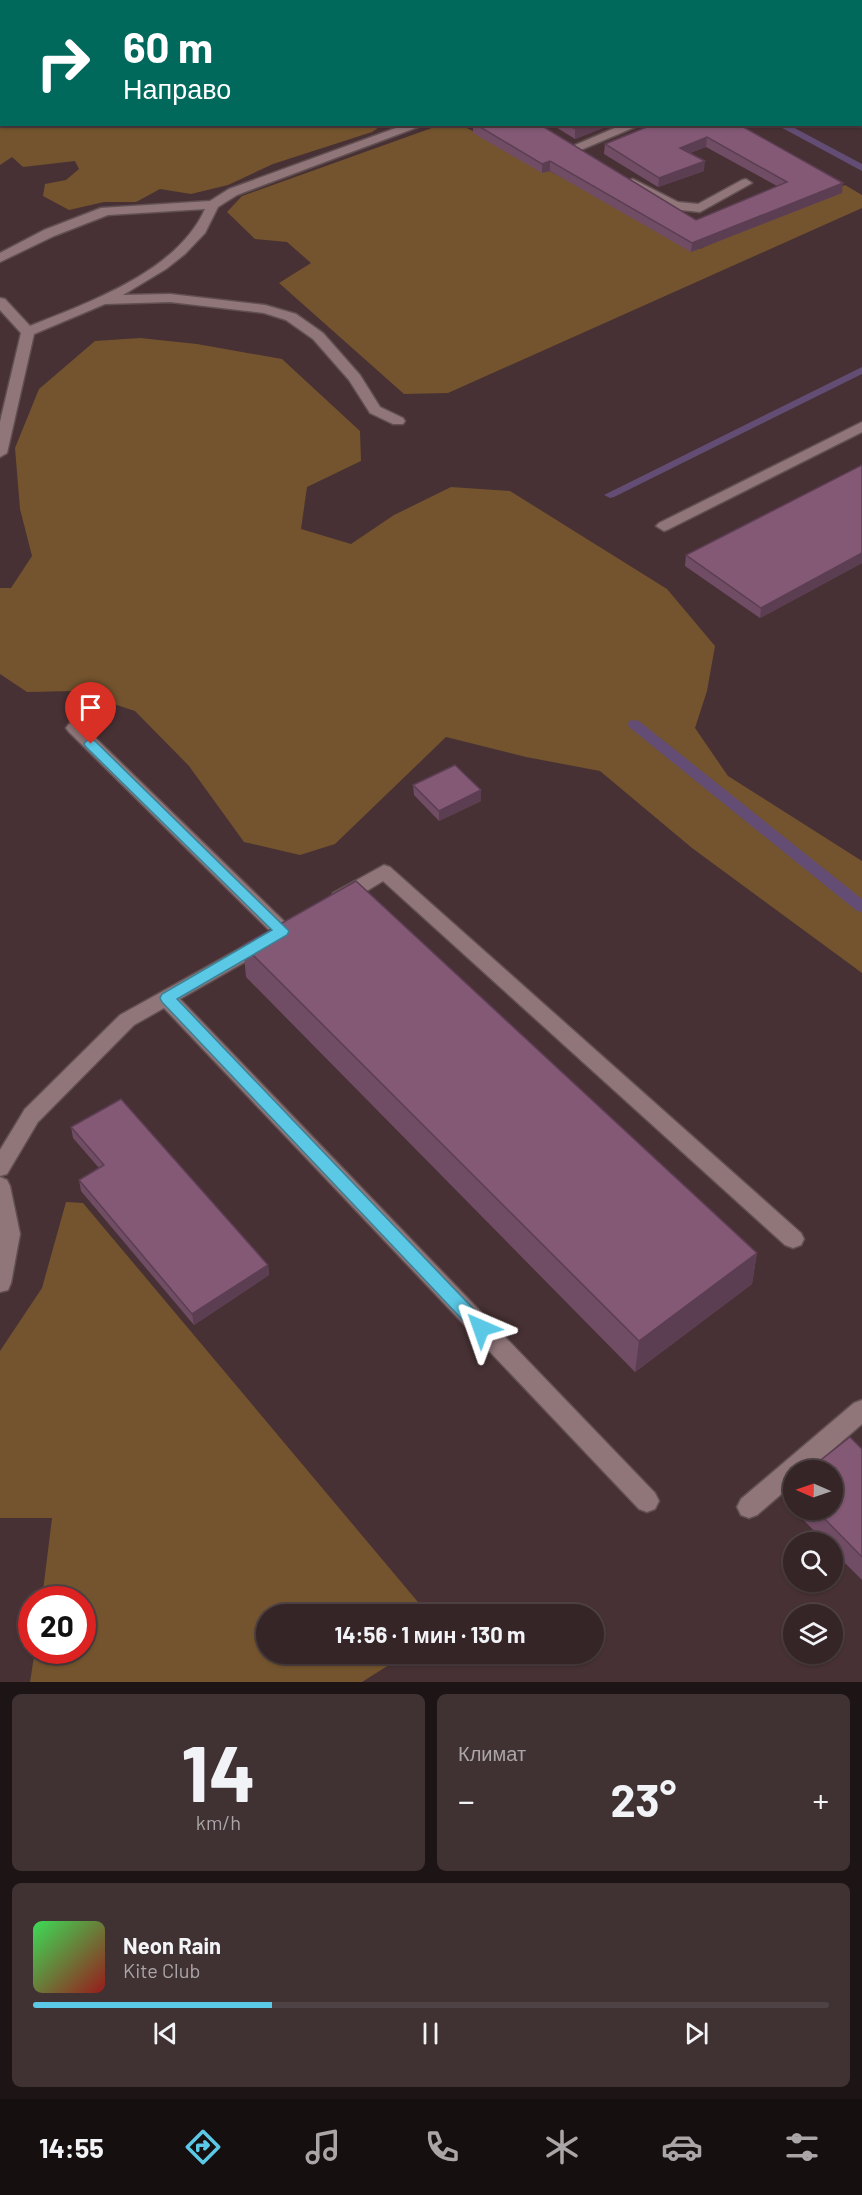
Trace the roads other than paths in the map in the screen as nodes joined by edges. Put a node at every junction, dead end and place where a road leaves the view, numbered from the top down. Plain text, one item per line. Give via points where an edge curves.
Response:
1 (415, 126) edge
2 (630, 126) edge
3 (593, 160) edge
4 (624, 177) edge
5 (746, 183) dead end
6 (213, 205) junction
7 (0, 258) edge
8 (105, 300) junction
9 (0, 302) edge
10 (28, 332) junction
11 (398, 421) dead end
12 (862, 426) edge
13 (0, 453) edge
14 (664, 526) dead end
15 (75, 728) dead end
16 (323, 907) edge
17 (303, 919) edge
18 (282, 931) junction
19 (167, 998) junction
20 (0, 1168) edge
21 (0, 1186) edge
22 (793, 1239) dead end
23 (0, 1282) edge
24 (862, 1410) edge
25 (647, 1502) dead end
26 (749, 1507) dead end

1 - 6 street via 234,192
2 - 3 street via 567,146
4 - 5 street via 675,206 700,208
6 - 7 street via 106,211
6 - 8 street via 200,231 174,259
8 - 10 street
8 - 11 street via 170,298 265,309 291,317 318,336 355,378 375,410
9 - 10 street
10 - 13 street
12 - 14 street
15 - 18 street
16 - 22 street via 384,872
17 - 18 street
18 - 19 street
19 - 20 street via 127,1020 32,1115
19 - 25 street
21 - 23 street via 9,1234
24 - 26 street

